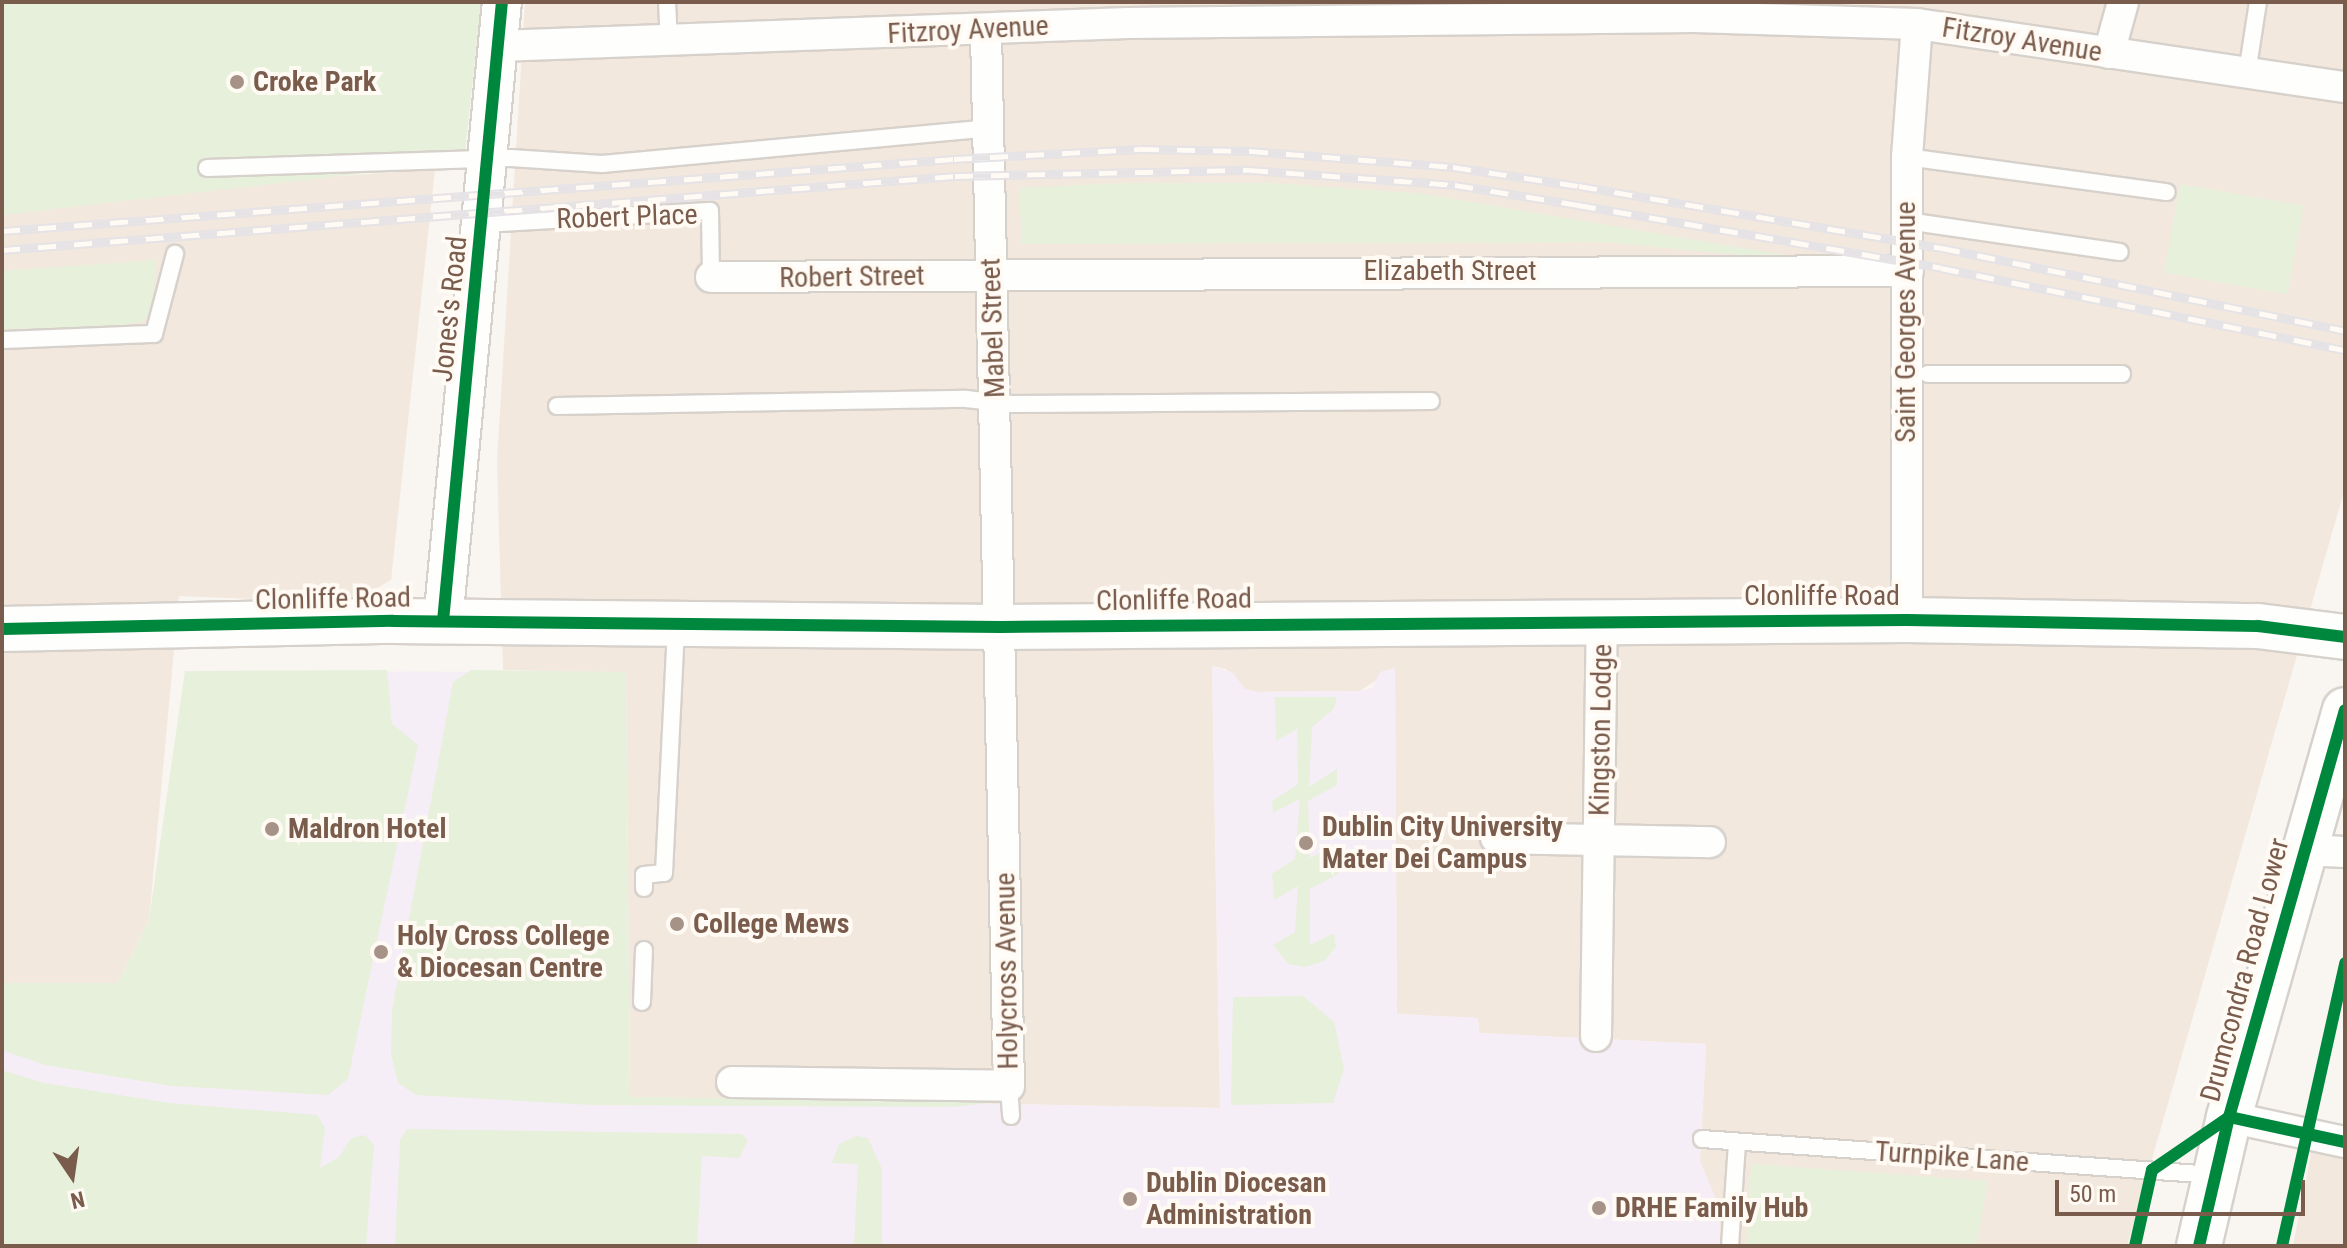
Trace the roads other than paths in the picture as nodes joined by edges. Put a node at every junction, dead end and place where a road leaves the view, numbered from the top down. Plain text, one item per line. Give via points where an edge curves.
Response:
1 (502, 2) edge
2 (667, 2) edge
3 (2123, 2) edge
4 (2258, 2) edge
5 (1506, 10) edge
6 (1599, 10) edge
7 (1694, 10) edge
8 (1917, 24) junction
9 (986, 29) junction
10 (669, 43) junction
11 (498, 46) junction
12 (2109, 53) junction
13 (2247, 73) junction
14 (2345, 87) edge
15 (988, 128) junction
16 (1907, 157) junction
17 (488, 160) junction
18 (207, 168) dead end
19 (2167, 192) dead end
20 (1907, 221) junction
21 (482, 224) junction
22 (2120, 252) dead end
23 (175, 254) dead end
24 (1908, 271) junction
25 (992, 276) junction
26 (711, 277) joint
27 (2, 340) edge
28 (1928, 374) dead end
29 (2122, 374) dead end
30 (1431, 401) dead end
31 (995, 404) junction
32 (557, 406) dead end
33 (1602, 620) junction
34 (1907, 620) junction
35 (443, 621) junction
36 (676, 624) junction
37 (1001, 627) junction
38 (2, 629) edge
39 (2345, 637) edge
40 (2345, 710) edge
41 (1496, 838) dead end
42 (1599, 840) junction
43 (1710, 842) dead end
44 (2324, 851) edge
45 (644, 888) dead end
46 (644, 950) dead end
47 (642, 1002) dead end
48 (1596, 1036) dead end
49 (732, 1082) dead end
50 (1009, 1086) junction
51 (1011, 1116) dead end
52 (2229, 1117) junction
53 (1702, 1139) dead end
54 (2345, 1142) edge
55 (1737, 1143) junction
56 (2215, 1175) junction
57 (1730, 1246) edge
58 (2199, 1246) edge

1 - 11 street, Jones's Road
2 - 10 lane
3 - 12 street
4 - 13 lane
5 - 6 street, Fitzroy Avenue
5 - 9 street, Fitzroy Avenue
6 - 7 street, Fitzroy Avenue
7 - 8 street, Fitzroy Avenue
8 - 12 street, Fitzroy Avenue
8 - 16 street, Saint Georges Avenue
9 - 10 street, Fitzroy Avenue
9 - 15 street, Mabel Street
10 - 11 street, Fitzroy Avenue
11 - 17 street, Jones's Road
12 - 13 street, Fitzroy Avenue
13 - 14 street, Fitzroy Avenue
15 - 17 lane via 602,164
15 - 25 street, Mabel Street
16 - 19 lane
16 - 20 street, Saint Georges Avenue
17 - 18 lane
17 - 21 street, Jones's Road
20 - 22 lane
20 - 24 street, Saint Georges Avenue
21 - 26 lane, Robert Place via 710,211
21 - 35 street, Jones's Road
23 - 27 lane via 154,334
24 - 25 street, Elizabeth Street
24 - 34 street, Saint Georges Avenue
25 - 26 street, Robert Street
25 - 31 street, Mabel Street
28 - 29 lane
30 - 31 lane
31 - 32 lane via 966,399
31 - 37 street, Mabel Street
33 - 34 main road, Clonliffe Road
33 - 37 main road, Clonliffe Road
33 - 42 street, Kingston Lodge
34 - 39 main road, Clonliffe Road via 2258,626
35 - 36 main road, Clonliffe Road
35 - 38 main road, Clonliffe Road
36 - 37 main road, Clonliffe Road
36 - 45 lane via 664,873 644,875
37 - 50 street, Holycross Avenue
40 - 44 main road, Drumcondra Road Lower
41 - 42 street, Kingston Lodge
42 - 43 street, Kingston Lodge
42 - 48 street, Kingston Lodge
44 - 52 main road, Drumcondra Road Lower
46 - 47 lane
49 - 50 street, Holycross Avenue
50 - 51 lane
52 - 54 street
52 - 56 main road, Drumcondra Road Lower
53 - 55 lane, Turnpike Lane
55 - 56 lane, Turnpike Lane
55 - 57 lane
56 - 58 main road, Drumcondra Road Lower

